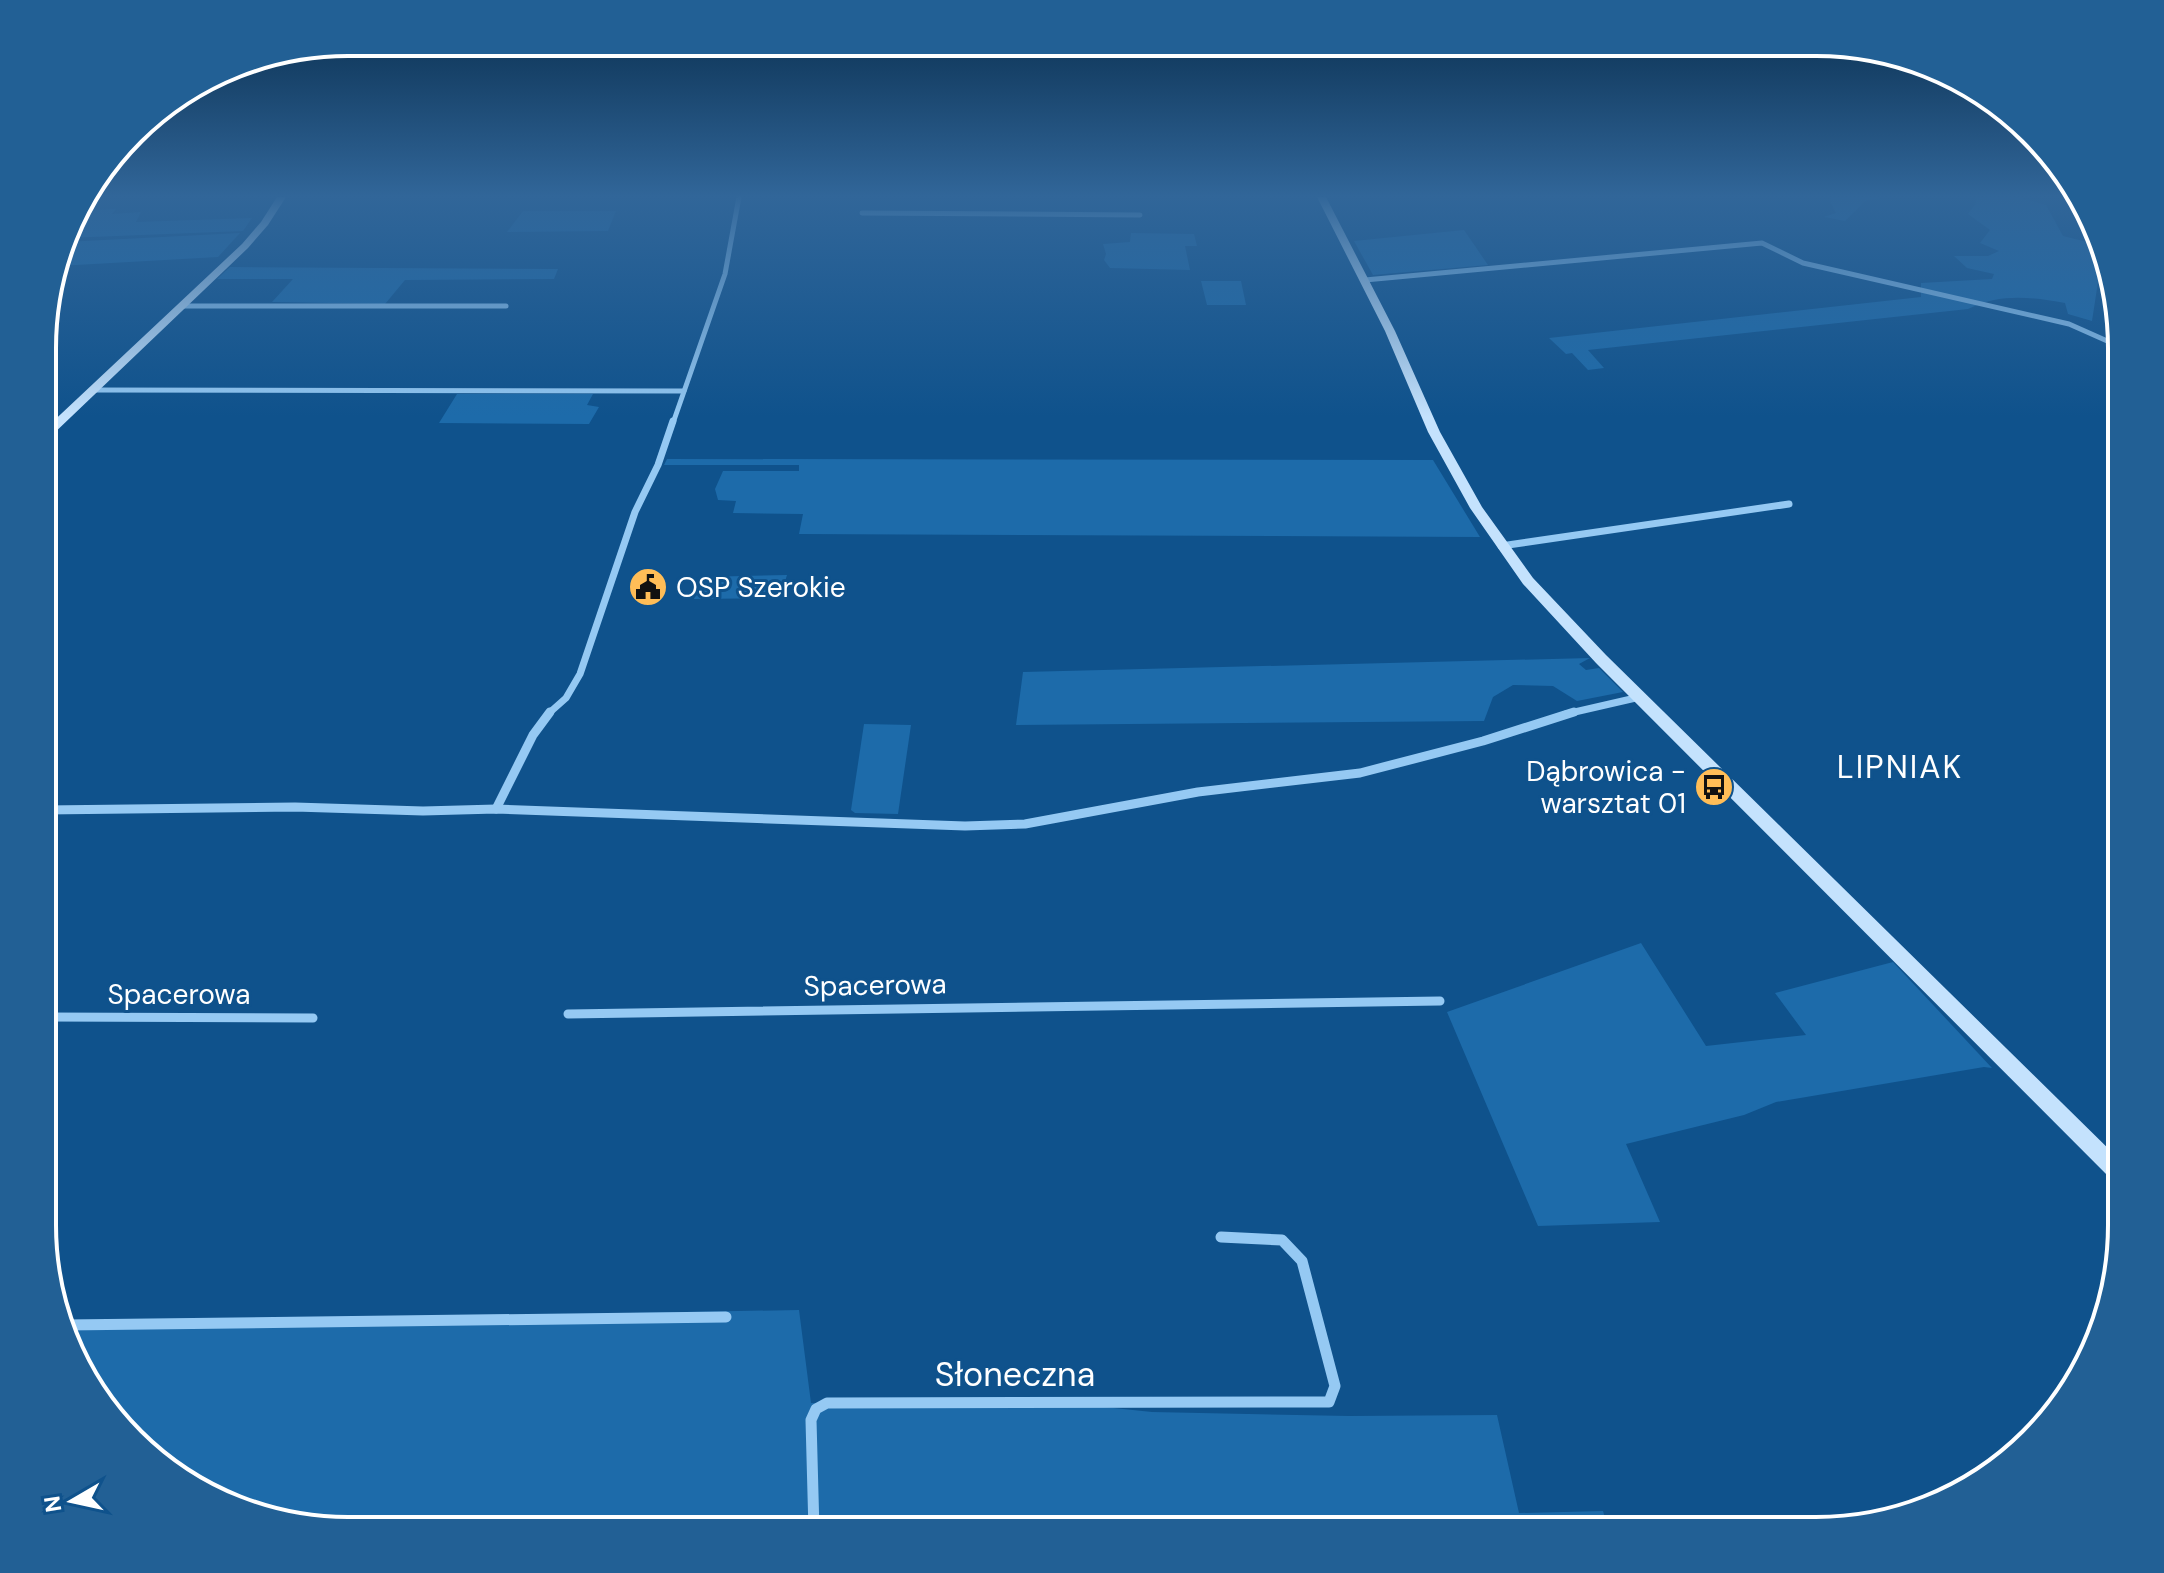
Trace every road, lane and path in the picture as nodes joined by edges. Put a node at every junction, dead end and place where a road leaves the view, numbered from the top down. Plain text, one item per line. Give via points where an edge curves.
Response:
1 (219, 270) edge
2 (725, 270) edge
3 (1360, 270) edge
4 (1468, 270) edge
5 (1835, 270) edge
6 (1365, 280) junction
7 (182, 306) junction
8 (506, 306) dead end
9 (2108, 340) edge
10 (93, 390) junction
11 (684, 391) junction
12 (56, 425) edge
13 (1789, 504) dead end
14 (1501, 546) junction
15 (1640, 697) junction
16 (496, 809) junction
17 (56, 810) edge
18 (1440, 1001) dead end
19 (568, 1014) dead end
20 (56, 1017) edge
21 (313, 1018) dead end
22 (2108, 1162) edge
23 (1221, 1237) dead end
24 (726, 1317) dead end
25 (74, 1325) edge
26 (814, 1517) edge

1 - 7 street
2 - 11 street
3 - 6 street
4 - 6 street
5 - 9 street via 2069,324
6 - 14 street via 1444,452
7 - 8 street
7 - 10 street
10 - 11 street
10 - 12 street
11 - 16 street via 635,512 580,674 533,735
13 - 14 street
14 - 15 street via 1547,603
15 - 16 street via 1350,775 1207,791 1025,824
15 - 22 street
16 - 17 street
18 - 19 street, Spacerowa
20 - 21 street, Spacerowa
23 - 26 street, Słoneczna via 1282,1240 1302,1261 1335,1386 1329,1402 827,1403 811,1420
24 - 25 street

